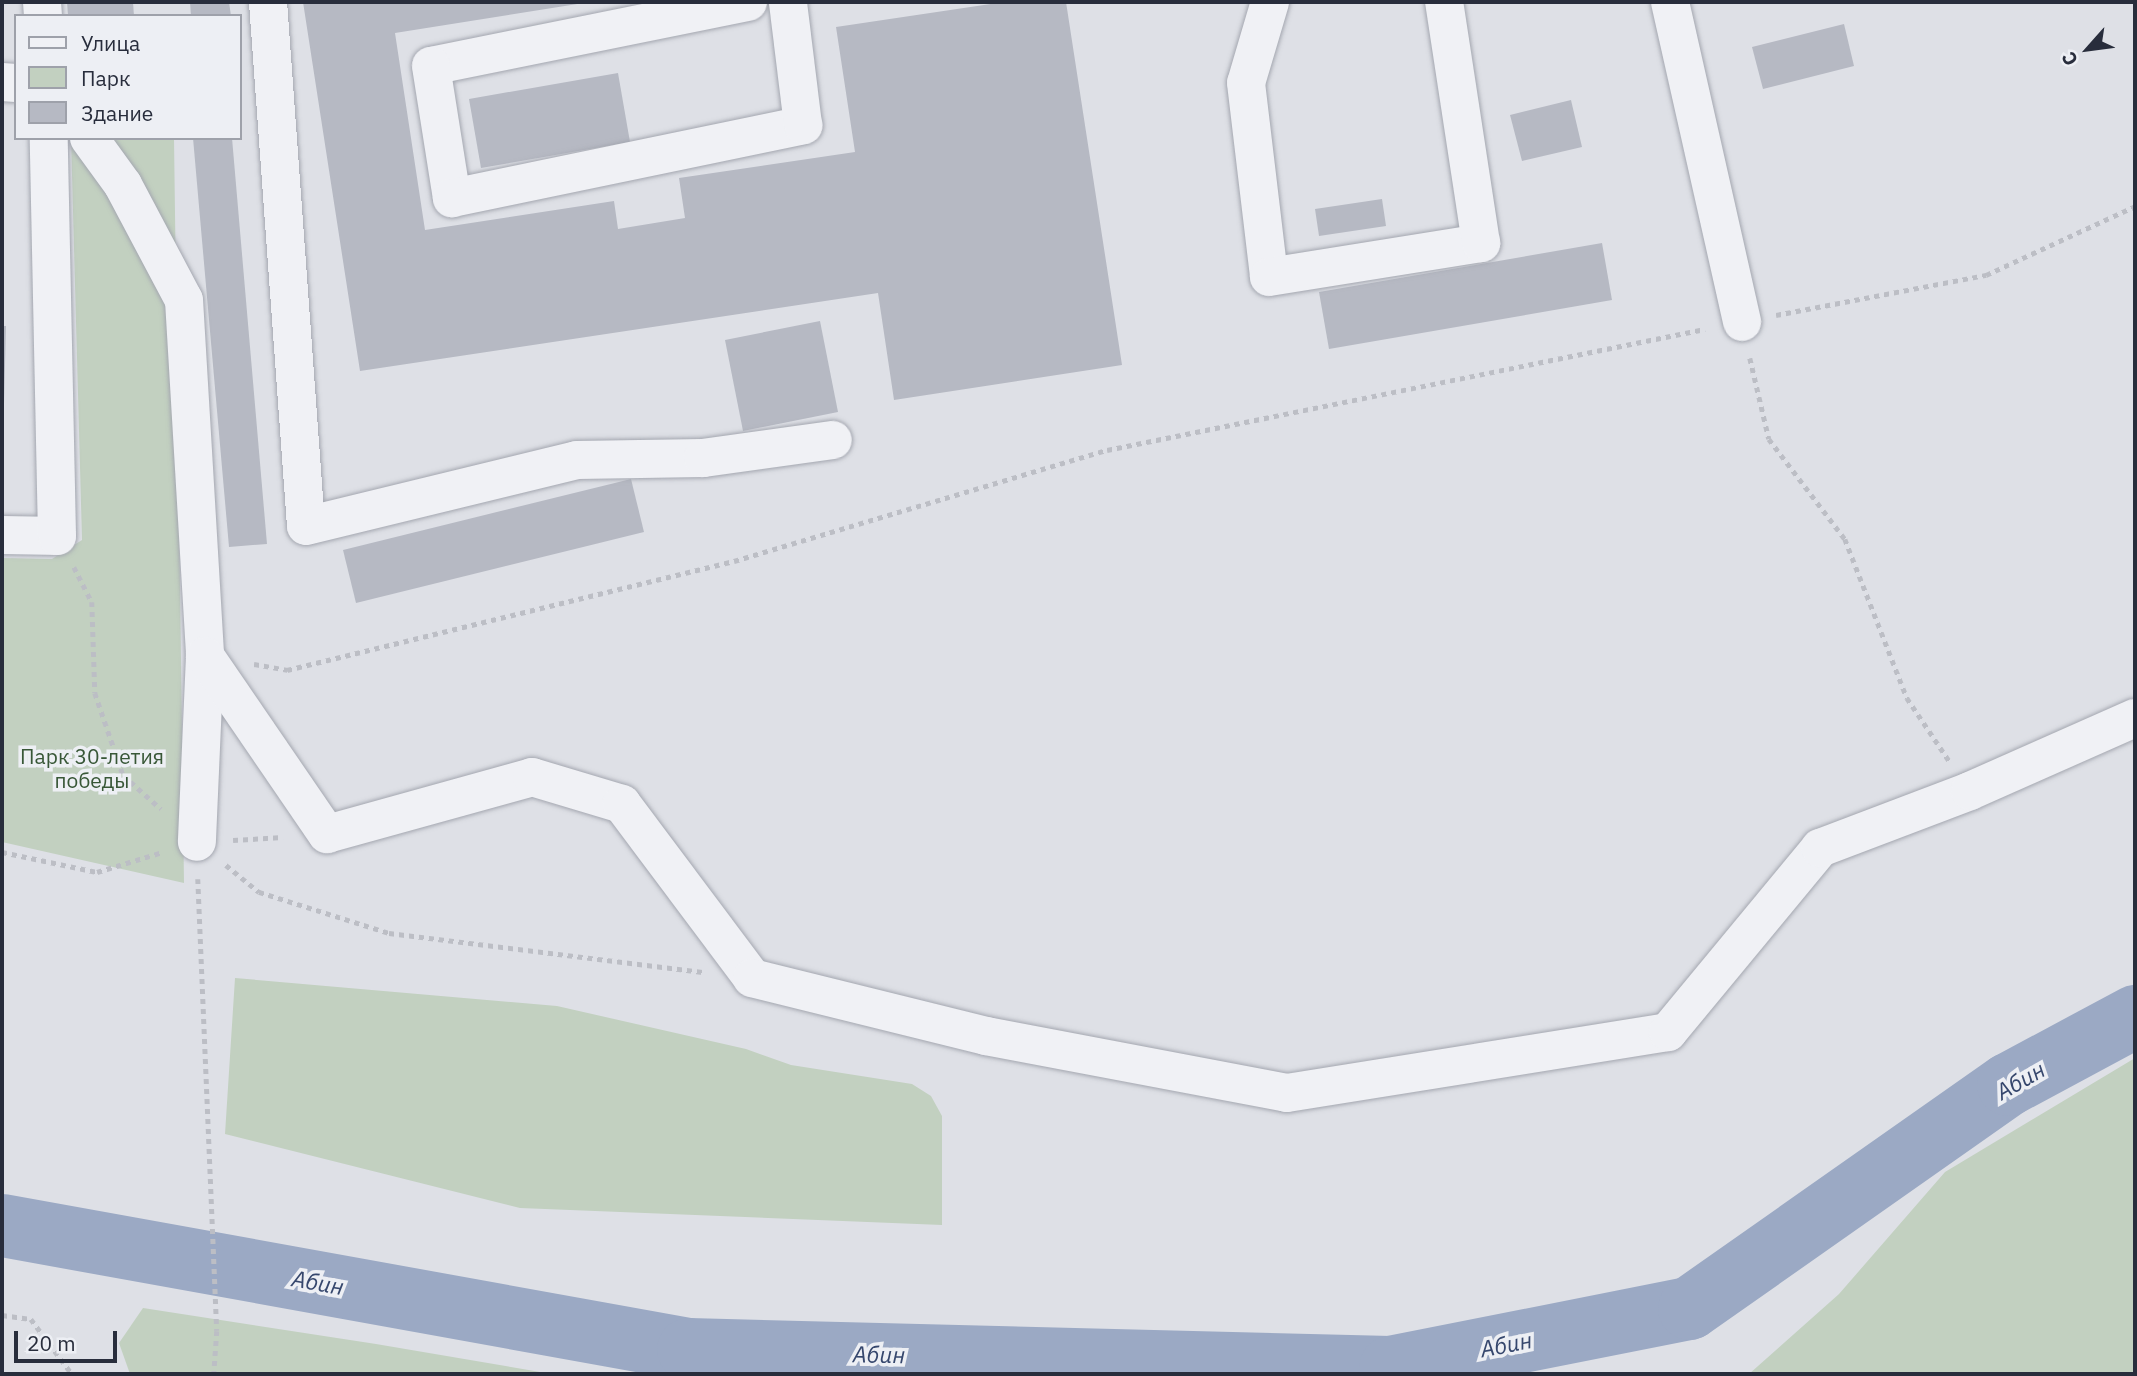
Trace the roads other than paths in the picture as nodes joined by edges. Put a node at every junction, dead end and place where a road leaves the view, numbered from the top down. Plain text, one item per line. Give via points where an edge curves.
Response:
1 (268, 2) edge
2 (748, 2) edge
3 (788, 2) edge
4 (1270, 2) edge
5 (1444, 2) edge
6 (1671, 2) edge
7 (48, 140) edge
8 (90, 140) edge
9 (1742, 322) road end
10 (833, 440) dead end
11 (2, 535) edge
12 (205, 656) junction
13 (2135, 718) edge
14 (197, 842) road end

1 - 10 lane via 306,526 577,460 703,458
2 - 3 lane via 431,66 452,198 803,125
4 - 5 lane via 1246,83 1269,277 1481,243
6 - 9 lane
7 - 11 lane via 57,536
8 - 12 lane via 123,185 184,300
12 - 13 lane via 327,834 532,777 622,804 752,978 986,1036 1287,1093 1668,1032 1820,848 1970,792
12 - 14 lane

